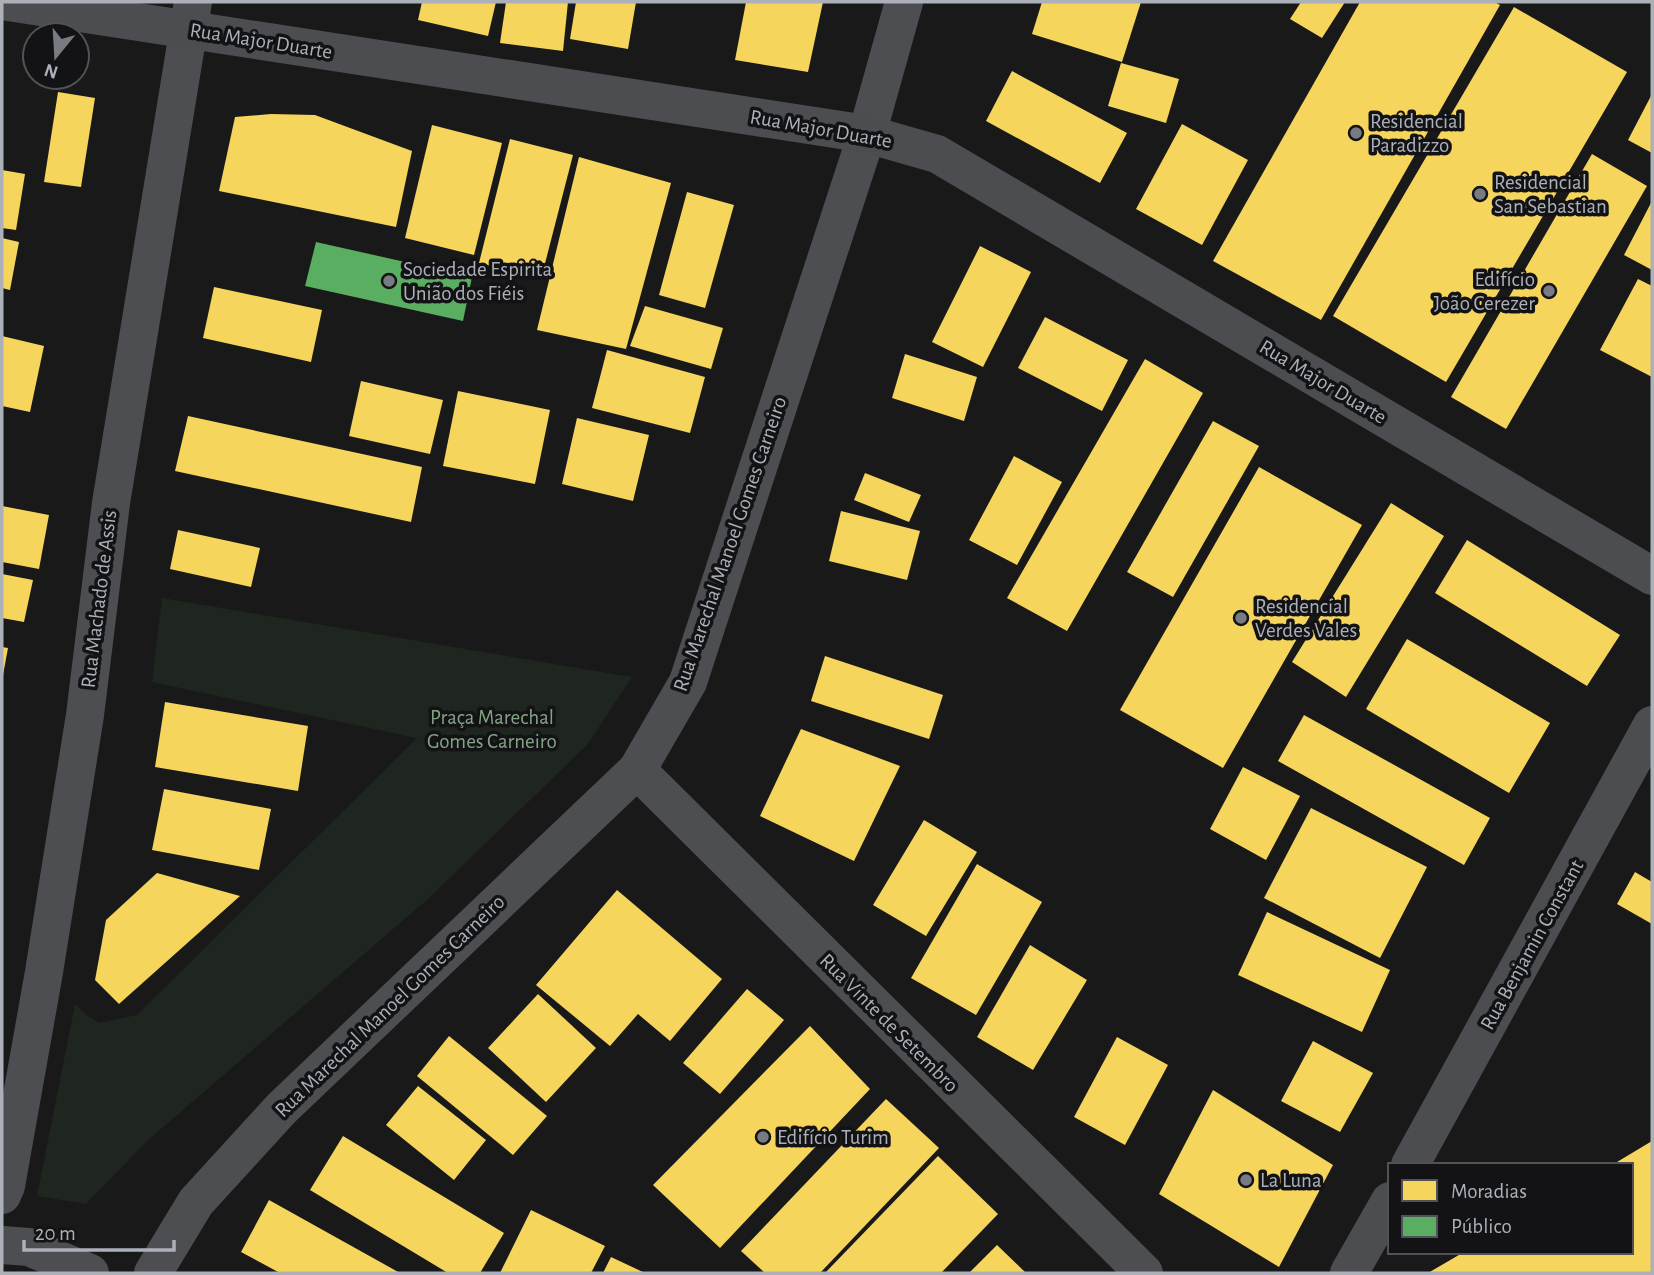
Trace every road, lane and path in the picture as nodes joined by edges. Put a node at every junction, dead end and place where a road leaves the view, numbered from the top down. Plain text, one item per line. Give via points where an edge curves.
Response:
1 (8, 2) edge
2 (904, 2) edge
3 (191, 16) edge
4 (867, 134) junction
5 (1652, 576) edge
6 (1652, 725) edge
7 (637, 770) junction
8 (1411, 1163) edge
9 (4, 1191) edge
10 (1388, 1205) edge
11 (15, 1246) edge
12 (90, 1273) edge
13 (153, 1273) edge
14 (1144, 1273) edge
15 (1349, 1273) edge

1 - 3 street, Rua Major Duarte
2 - 4 street, Rua Marechal Manoel Gomes Carneiro
3 - 4 street, Rua Major Duarte
3 - 9 street, Rua Machado de Assis via 111,503 85,715
4 - 5 street, Rua Major Duarte via 937,154
4 - 7 street, Rua Marechal Manoel Gomes Carneiro via 688,682
6 - 8 street, Rua Benjamin Constant
7 - 13 street, Rua Marechal Manoel Gomes Carneiro via 281,1109 196,1202
7 - 14 street, Rua Vinte de Setembro
9 - 11 street via 18,1227
10 - 15 street
11 - 12 street

